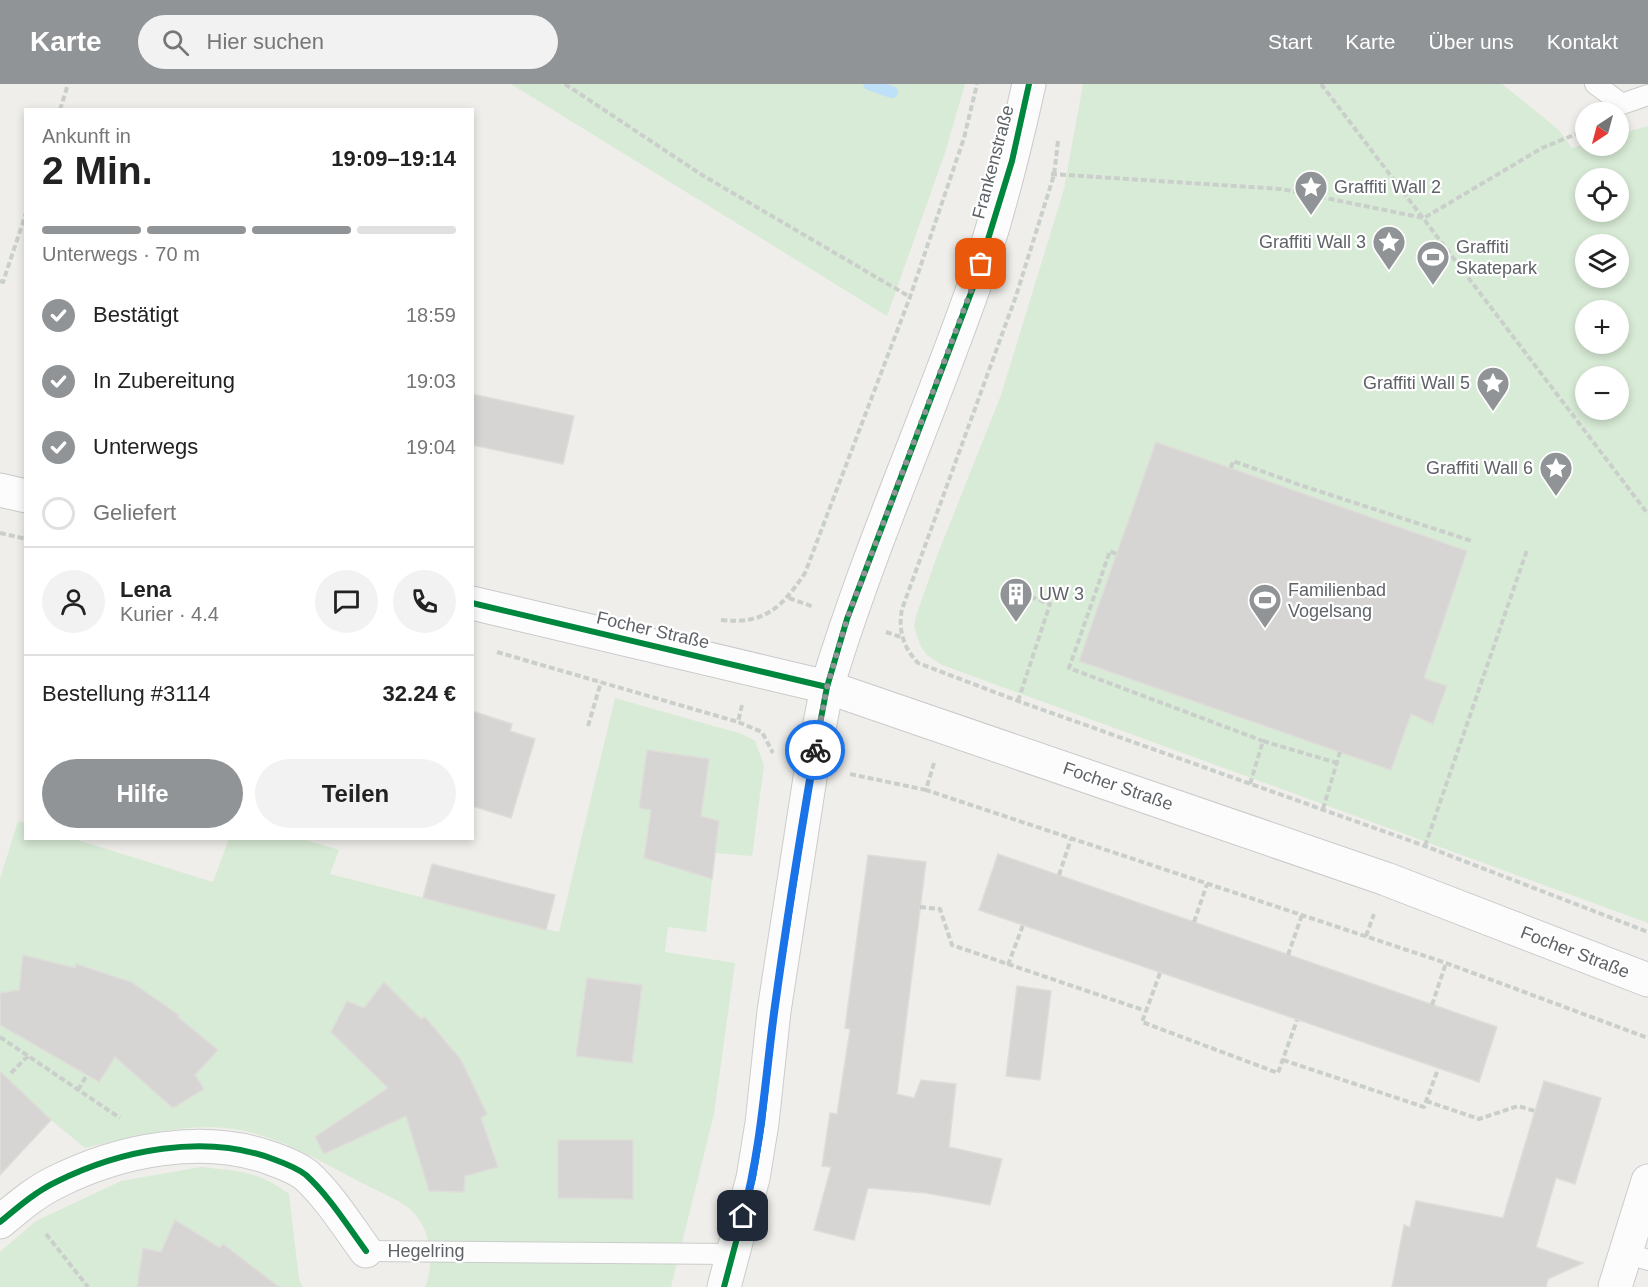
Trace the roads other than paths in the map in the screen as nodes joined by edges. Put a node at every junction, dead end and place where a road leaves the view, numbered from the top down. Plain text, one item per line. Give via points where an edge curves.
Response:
1 (1029, 84) edge
2 (1595, 84) edge
3 (1648, 95) edge
4 (0, 490) edge
5 (24, 496) edge
6 (474, 603) edge
7 (827, 687) junction
8 (1648, 980) edge
9 (1648, 1181) edge
10 (11, 1213) edge
11 (366, 1251) joint
12 (733, 1254) junction
13 (1637, 1256) edge
14 (724, 1287) edge
15 (1615, 1287) edge

1 - 7 street, Frankenstraße via 1012,161 974,285 847,619
2 - 3 lane via 1622,104
4 - 5 street
6 - 7 street, Focher Straße
7 - 8 street, Focher Straße via 1386,879
7 - 12 street, Frankenstraße via 774,1011 753,1178
9 - 13 street
10 - 11 street, Hegelring via 54,1183 91,1166 162,1149 231,1149 255,1152 305,1174
11 - 12 lane, Hegelring
12 - 14 street, Frankenstraße
13 - 15 street

